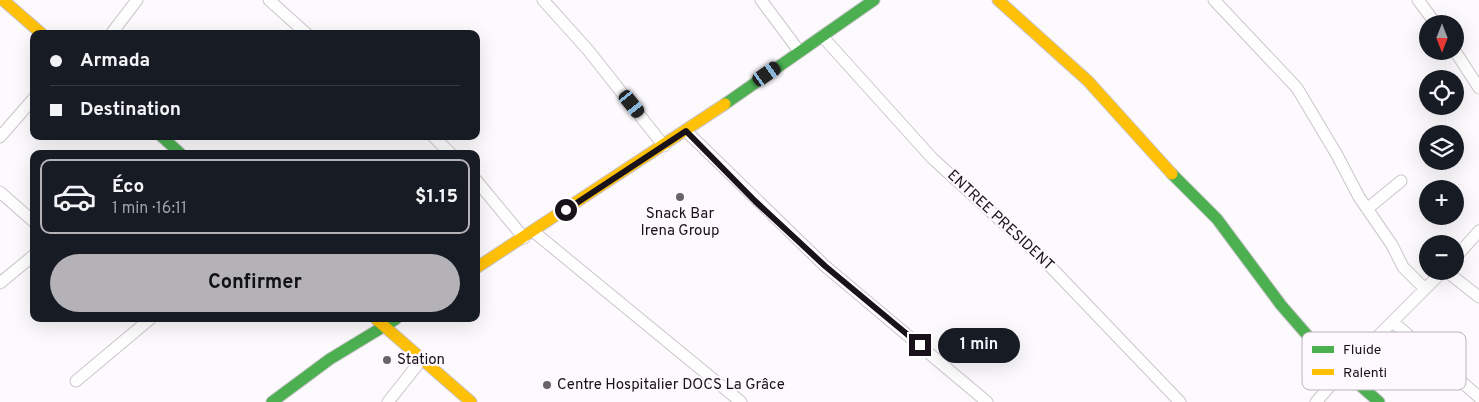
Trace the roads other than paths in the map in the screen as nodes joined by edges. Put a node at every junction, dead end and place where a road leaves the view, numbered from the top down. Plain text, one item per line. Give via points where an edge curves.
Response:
1 (3, 0) edge
2 (137, 0) edge
3 (269, 0) edge
4 (543, 0) edge
5 (761, 0) edge
6 (874, 0) edge
7 (998, 0) edge
8 (1214, 0) edge
9 (1425, 2) edge
10 (1432, 15) edge
11 (37, 30) edge
12 (114, 30) edge
13 (302, 30) edge
14 (822, 36) junction
15 (799, 51) junction
16 (1461, 60) edge
17 (1479, 88) edge
18 (30, 103) edge
19 (686, 131) junction
20 (0, 137) edge
21 (165, 140) edge
22 (437, 140) edge
23 (664, 146) junction
24 (177, 150) edge
25 (447, 150) edge
26 (1401, 181) dead end
27 (480, 184) edge
28 (0, 192) edge
29 (1367, 209) junction
30 (30, 218) edge
31 (1479, 231) edge
32 (529, 235) junction
33 (1464, 248) edge
34 (30, 258) edge
35 (480, 266) edge
36 (1434, 280) edge
37 (1456, 280) edge
38 (0, 283) edge
39 (1425, 289) junction
40 (1479, 297) edge
41 (143, 322) edge
42 (380, 322) edge
43 (1393, 322) junction
44 (1304, 332) edge
45 (1383, 332) edge
46 (1404, 332) edge
47 (422, 359) junction
48 (76, 381) dead end
49 (1466, 386) edge
50 (1326, 390) edge
51 (1365, 390) edge
52 (1479, 397) edge
53 (272, 402) edge
54 (388, 402) edge
55 (471, 402) edge
56 (740, 402) edge
57 (987, 402) edge
58 (1180, 402) edge
59 (1316, 402) edge
60 (1379, 402) edge

1 - 11 main road
2 - 12 street
3 - 13 street
4 - 23 street via 588,50
5 - 15 street
6 - 14 main road
7 - 44 main road via 1088,81 1162,164 1217,219
8 - 29 street via 1296,88
9 - 10 street
14 - 15 main road
14 - 58 street, ENTREE PRESIDENT via 932,158 1045,261
15 - 19 main road
16 - 17 street
18 - 20 street
19 - 23 main road
19 - 57 street via 825,266
21 - 24 main road
22 - 25 street
23 - 32 main road
26 - 29 street
27 - 32 street
28 - 30 street
29 - 39 street via 1403,267
31 - 33 street
32 - 35 main road
32 - 56 street
34 - 38 street
36 - 39 street
37 - 40 street
39 - 43 street
41 - 48 street
42 - 47 main road
42 - 53 main road
43 - 45 street
43 - 46 street
47 - 54 street
47 - 55 main road
49 - 52 street
50 - 59 street
51 - 60 main road

